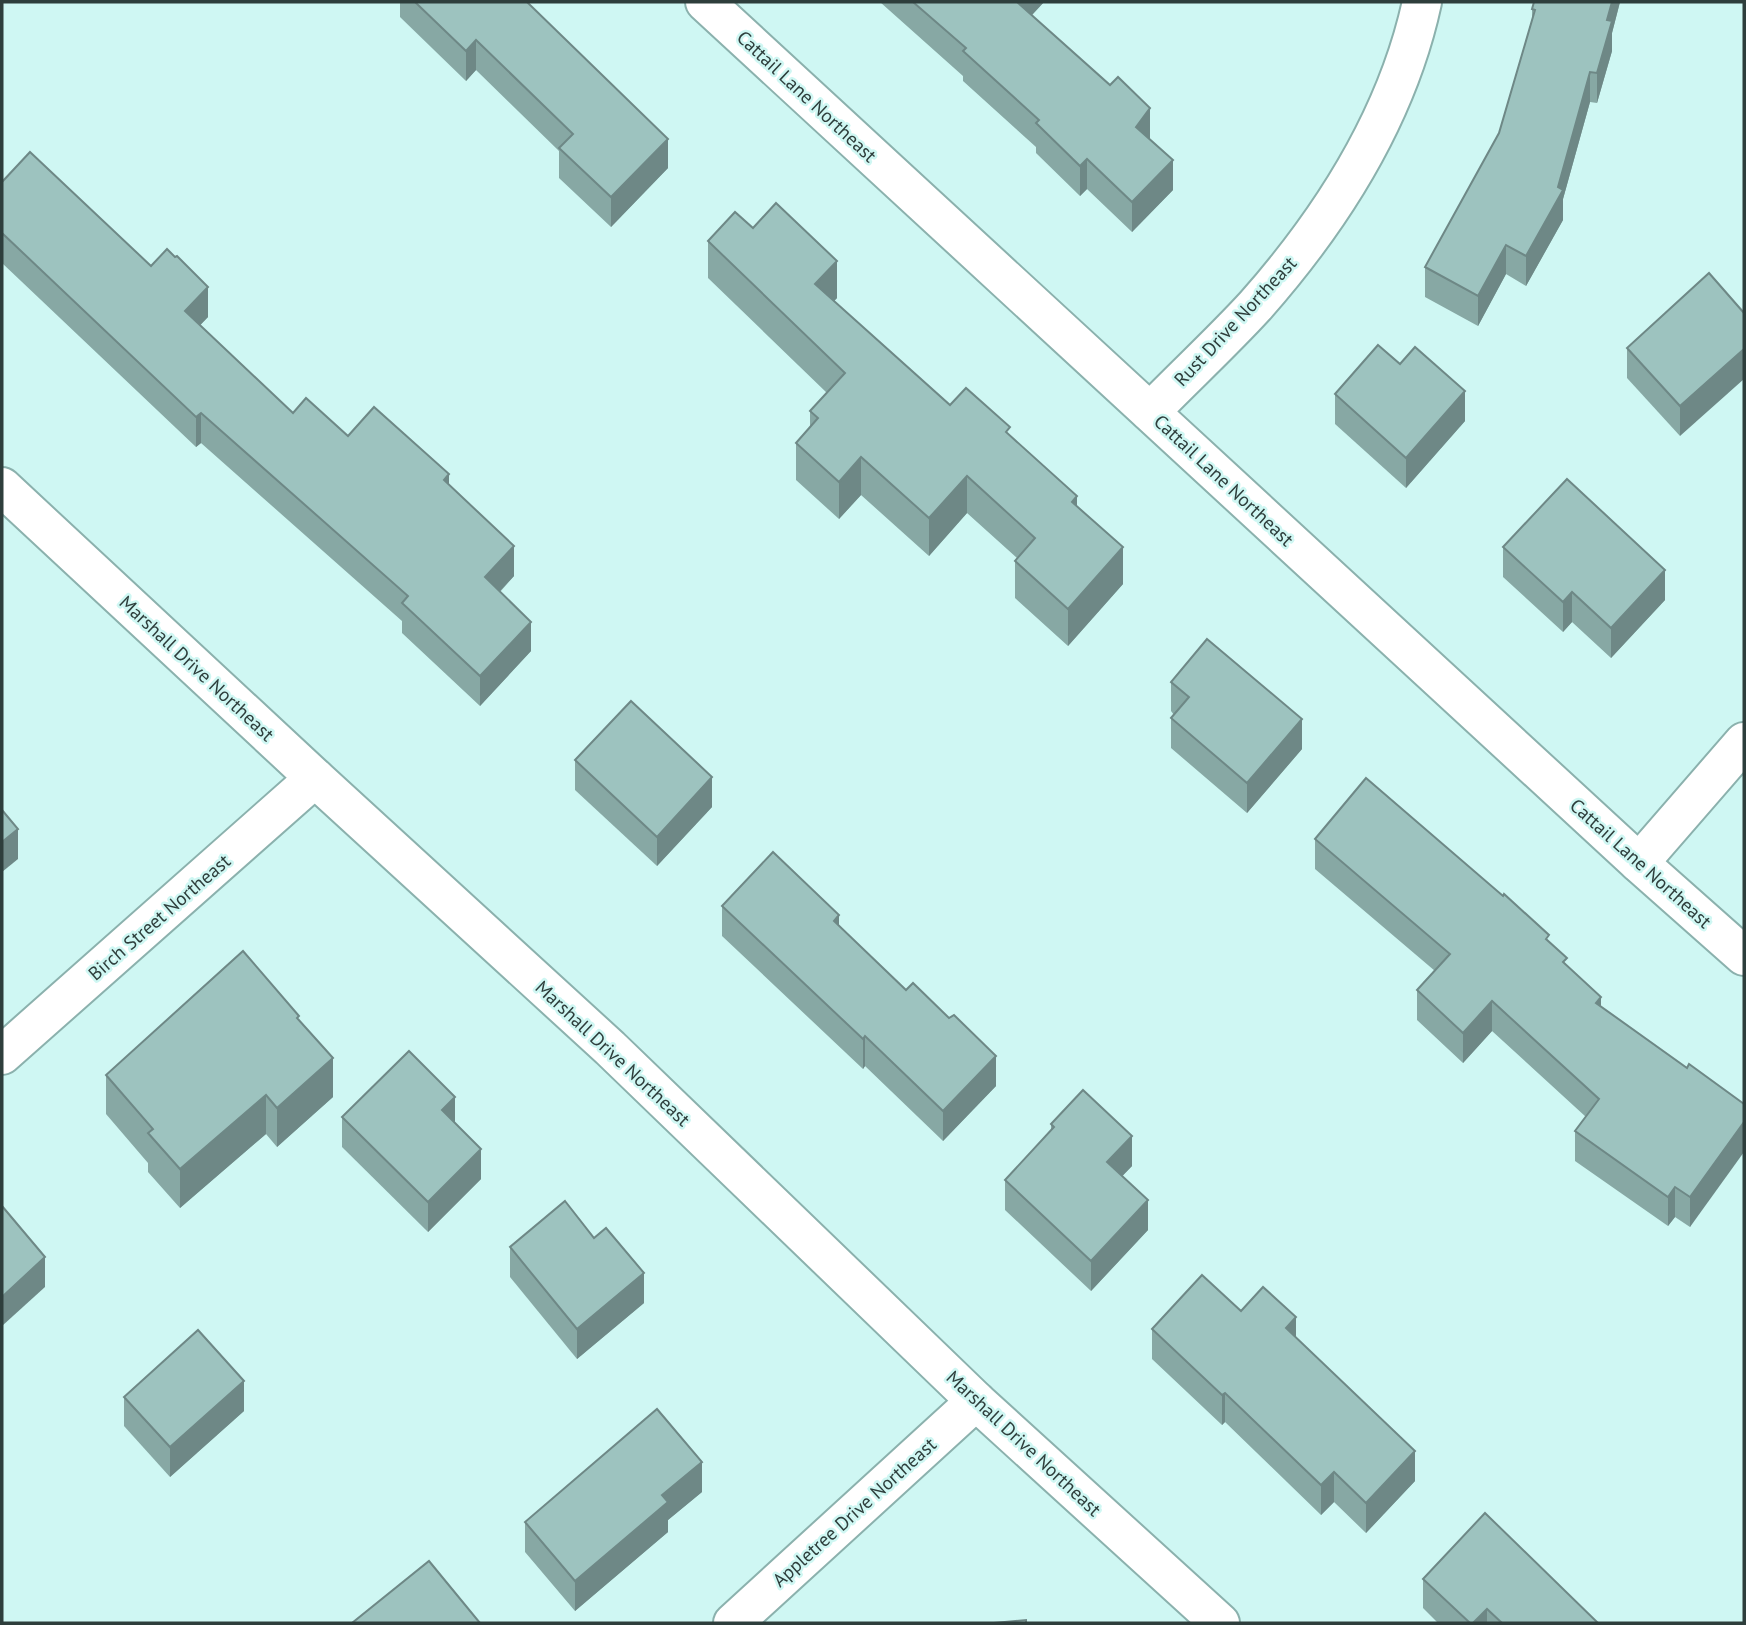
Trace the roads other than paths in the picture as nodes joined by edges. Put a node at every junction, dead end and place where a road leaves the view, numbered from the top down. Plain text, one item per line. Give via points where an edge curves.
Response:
1 (705, 2) edge
2 (1422, 2) edge
3 (1150, 412) junction
4 (2, 486) edge
5 (1744, 741) edge
6 (315, 778) junction
7 (1639, 863) junction
8 (1744, 956) edge
9 (2, 1055) edge
10 (976, 1401) junction
11 (733, 1623) edge
12 (1220, 1623) edge

1 - 3 street, Cattail Lane Northeast
2 - 3 street, Rust Drive Northeast via 1414,38 1373,139 1322,222 1254,306
3 - 7 street, Cattail Lane Northeast
4 - 6 street, Marshall Drive Northeast
5 - 7 street
6 - 9 street, Birch Street Northeast
6 - 10 street, Marshall Drive Northeast via 610,1048
7 - 8 street, Cattail Lane Northeast
10 - 11 street, Appletree Drive Northeast
10 - 12 street, Marshall Drive Northeast

